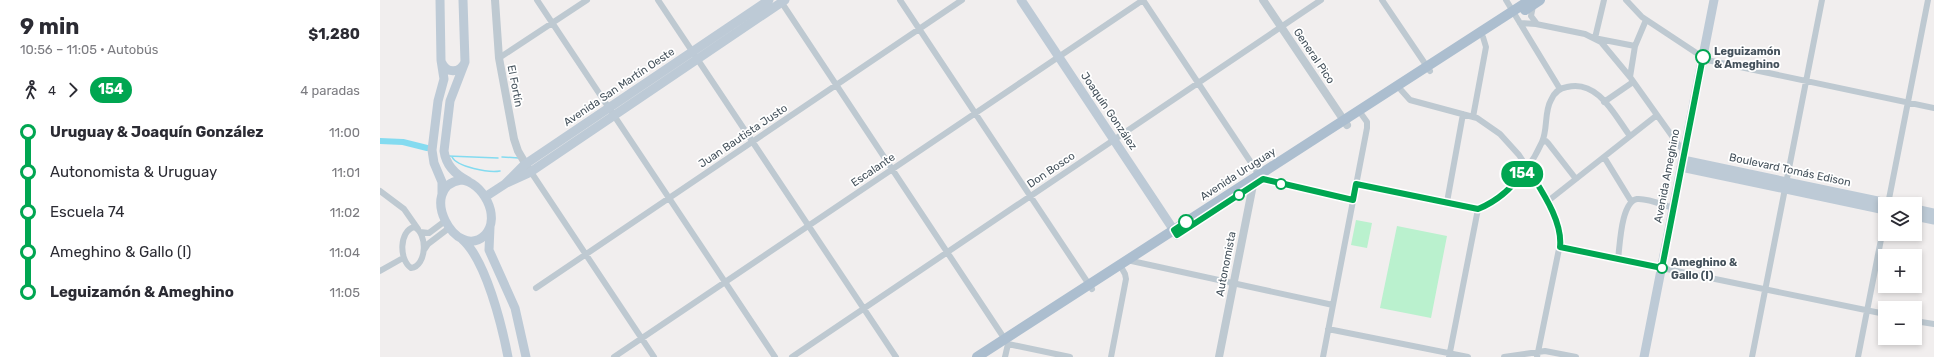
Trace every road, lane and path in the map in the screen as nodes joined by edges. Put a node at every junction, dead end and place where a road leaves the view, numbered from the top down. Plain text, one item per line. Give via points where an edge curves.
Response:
1 (440, 0) edge
2 (495, 0) edge
3 (537, 0) edge
4 (587, 0) edge
5 (658, 0) edge
6 (769, 0) edge
7 (900, 0) edge
8 (962, 0) edge
9 (1021, 0) edge
10 (1143, 0) edge
11 (1263, 0) edge
12 (1321, 0) edge
13 (1382, 0) edge
14 (1506, 0) edge
15 (1604, 0) edge
16 (1626, 0) edge
17 (1714, 0) edge
18 (1822, 0) edge
19 (1929, 0) edge
20 (464, 1) edge
21 (782, 1) edge
22 (1535, 1) edge
23 (1934, 1) edge
24 (1516, 16) junction
25 (1646, 20) junction
26 (552, 23) junction
27 (1538, 25) junction
28 (1281, 27) junction
29 (919, 29) junction
30 (1483, 37) junction
31 (1595, 38) junction
32 (1634, 46) junction
33 (695, 55) junction
34 (1059, 57) junction
35 (498, 58) junction
36 (1702, 58) junction
37 (441, 60) junction
38 (465, 62) junction
39 (1428, 69) junction
40 (1409, 78) junction
41 (1632, 79) junction
42 (1806, 81) junction
43 (1198, 83) junction
44 (836, 85) junction
45 (1560, 89) junction
46 (1401, 90) junction
47 (1604, 102) junction
48 (1908, 102) junction
49 (1934, 108) edge
50 (611, 112) junction
51 (975, 113) junction
52 (1463, 114) junction
53 (1362, 115) junction
54 (1657, 115) junction
55 (1473, 116) junction
56 (1345, 122) junction
57 (434, 134) junction
58 (446, 136) junction
59 (1630, 136) junction
60 (1114, 140) junction
61 (752, 142) junction
62 (1542, 142) junction
63 (1604, 157) junction
64 (1683, 159) junction
65 (1527, 167) junction
66 (528, 168) junction
67 (892, 169) junction
68 (1576, 179) junction
69 (1258, 180) junction
70 (469, 182) junction
71 (1356, 184) junction
72 (1786, 185) junction
73 (380, 191) edge
74 (442, 195) junction
75 (1030, 196) junction
76 (485, 197) junction
77 (1890, 197) edge
78 (669, 198) junction
79 (1353, 200) junction
80 (1548, 201) junction
81 (1447, 202) junction
82 (1631, 202) junction
83 (1878, 203) edge
84 (1673, 208) junction
85 (1478, 209) junction
86 (1922, 210) edge
87 (1934, 213) edge
88 (1922, 217) edge
89 (1934, 220) edge
90 (490, 224) junction
91 (447, 225) junction
92 (808, 226) junction
93 (419, 231) junction
94 (1175, 232) junction
95 (462, 239) junction
96 (1881, 241) edge
97 (1560, 247) junction
98 (423, 252) junction
99 (947, 252) junction
100 (586, 254) junction
101 (403, 258) junction
102 (1618, 259) junction
103 (1126, 264) junction
104 (1662, 268) junction
105 (380, 271) edge
106 (725, 282) junction
107 (1234, 283) junction
108 (1091, 287) junction
109 (536, 288) dead end
110 (1765, 290) junction
111 (1333, 305) junction
112 (864, 308) junction
113 (1867, 311) junction
114 (1878, 313) edge
115 (1922, 321) edge
116 (1934, 324) edge
117 (1328, 329) junction
118 (641, 338) junction
119 (1006, 341) junction
120 (1449, 355) edge
121 (1538, 355) edge
122 (508, 357) edge
123 (526, 357) edge
124 (614, 357) edge
125 (654, 357) edge
126 (775, 357) edge
127 (792, 357) edge
128 (896, 357) edge
129 (977, 357) edge
130 (988, 357) edge
131 (1005, 357) edge
132 (1070, 357) edge
133 (1111, 357) edge
134 (1219, 357) edge
135 (1323, 357) edge
136 (1468, 357) edge
137 (1504, 357) edge
138 (1576, 357) edge
139 (1644, 357) edge
140 (1752, 357) edge
141 (1858, 357) edge

1 - 37 main road
2 - 35 street, El Fortín
3 - 26 street
4 - 26 street
5 - 33 street
6 - 33 main road, Avenida San Martín Oeste
7 - 29 street
8 - 29 street, Juan Bautista Justo
9 - 34 main road, Joaquín González
10 - 34 street, Escalante
10 - 43 street
11 - 28 street, General Pico
12 - 28 street, Don Bosco
13 - 39 street
14 - 24 street
15 - 31 street
16 - 25 street via 1635,12
17 - 36 main road, Avenida Ameghino
18 - 42 street
19 - 23 street
19 - 48 street
20 - 38 main road
21 - 33 main road, Avenida San Martín Oeste
21 - 44 street
22 - 24 main road
22 - 27 street via 1530,15
24 - 27 street
24 - 30 main road, Avenida Uruguay
24 - 39 main road, Avenida Uruguay
24 - 45 street
25 - 32 street
25 - 36 street
26 - 35 street
26 - 50 street
27 - 31 street
28 - 43 street, Don Bosco
28 - 56 street, General Pico
29 - 44 street, Juan Bautista Justo
29 - 51 street
30 - 39 main road, Avenida Uruguay
30 - 55 street via 1486,47
31 - 32 street
31 - 41 street via 1607,48
32 - 41 street
33 - 50 main road, Avenida San Martín Oeste
33 - 61 street
34 - 51 street, Escalante
34 - 60 main road, Joaquín González
35 - 66 street, El Fortín via 514,142
36 - 42 street
36 - 64 main road, Avenida Ameghino
37 - 38 main road via 445,68 452,71 461,69
37 - 57 main road via 444,79
38 - 58 main road via 450,99
39 - 40 main road, Avenida Uruguay
39 - 46 main road, Avenida Uruguay
40 - 46 main road via 1401,86
40 - 56 main road, Avenida Uruguay
41 - 47 street
41 - 54 street
42 - 48 street
42 - 72 street
43 - 60 street, Don Bosco
43 - 69 street via 1256,170
44 - 61 street, Juan Bautista Justo
44 - 67 street
45 - 47 street via 1586,87
45 - 62 street via 1550,102
46 - 52 street via 1412,101
46 - 53 main road, Avenida Uruguay
47 - 59 street
48 - 49 street
48 - 77 street
50 - 66 main road, Avenida San Martín Oeste
50 - 78 street
51 - 67 street, Escalante
51 - 75 street
52 - 55 street
52 - 81 street
53 - 56 main road, Avenida Uruguay
53 - 71 street via 1367,122 1367,128
54 - 59 street
54 - 64 street
55 - 65 street via 1500,134
56 - 69 main road, Avenida Uruguay
57 - 58 main road
57 - 74 main road via 433,156 442,182
58 - 70 main road via 444,151 447,162 456,173
59 - 63 street
60 - 75 street, Don Bosco
60 - 94 main road, Joaquín González
61 - 78 street, Juan Bautista Justo
61 - 92 street
62 - 65 street
62 - 68 street via 1548,143
63 - 68 street
63 - 82 street
64 - 72 main road, Boulevard Tomás Edison
64 - 84 main road, Avenida Ameghino
65 - 80 street
65 - 85 street via 1505,192
66 - 76 main road, Avenida San Martín Oeste
66 - 100 street
67 - 92 street, Escalante
67 - 99 street
68 - 80 street
69 - 79 street
69 - 94 main road, Avenida Uruguay
69 - 107 street, Autonomista
70 - 74 main road via 453,182
70 - 76 main road
71 - 79 street
71 - 81 street
72 - 83 main road, Boulevard Tomás Edison
72 - 110 street
73 - 93 street via 404,209
74 - 91 main road via 441,209
75 - 99 street, Don Bosco
75 - 108 street
76 - 90 main road via 491,213
78 - 100 street, Juan Bautista Justo
78 - 106 street
79 - 111 street
80 - 97 street via 1560,233
81 - 85 street
82 - 84 street via 1642,200
82 - 102 street via 1625,210
84 - 104 main road, Avenida Ameghino
85 - 120 street
86 - 87 main road
88 - 89 main road
90 - 95 main road via 487,232 477,240
90 - 123 main road via 489,250 515,308
91 - 93 street via 429,233
91 - 95 main road
91 - 98 street
92 - 106 street, Escalante
92 - 112 street
93 - 98 street via 423,240
93 - 101 street via 412,228 406,234
94 - 103 main road, Avenida Uruguay
95 - 122 main road via 480,264 500,320
96 - 113 street
97 - 102 street
97 - 121 street
98 - 101 street via 414,268 409,267
99 - 112 street, Don Bosco
99 - 119 street
100 - 109 street, Juan Bautista Justo
100 - 118 street
101 - 105 street
102 - 104 street
103 - 107 street
103 - 108 main road, Avenida Uruguay
103 - 133 street via 1126,279
104 - 110 street
104 - 139 main road, Avenida Ameghino
106 - 118 street, Escalante
106 - 126 street
107 - 111 street
107 - 134 street, Autonomista
108 - 119 main road, Avenida Uruguay
110 - 113 street
110 - 140 street
111 - 117 street
112 - 127 street, Don Bosco
112 - 128 street
113 - 114 street
113 - 141 street
115 - 116 street
117 - 120 street
117 - 135 street
118 - 124 street, Escalante
118 - 125 street
119 - 129 main road, Avenida Uruguay
119 - 130 main road, Avenida Uruguay
119 - 131 street
119 - 132 street
120 - 136 street
121 - 137 street
121 - 138 street via 1545,350

